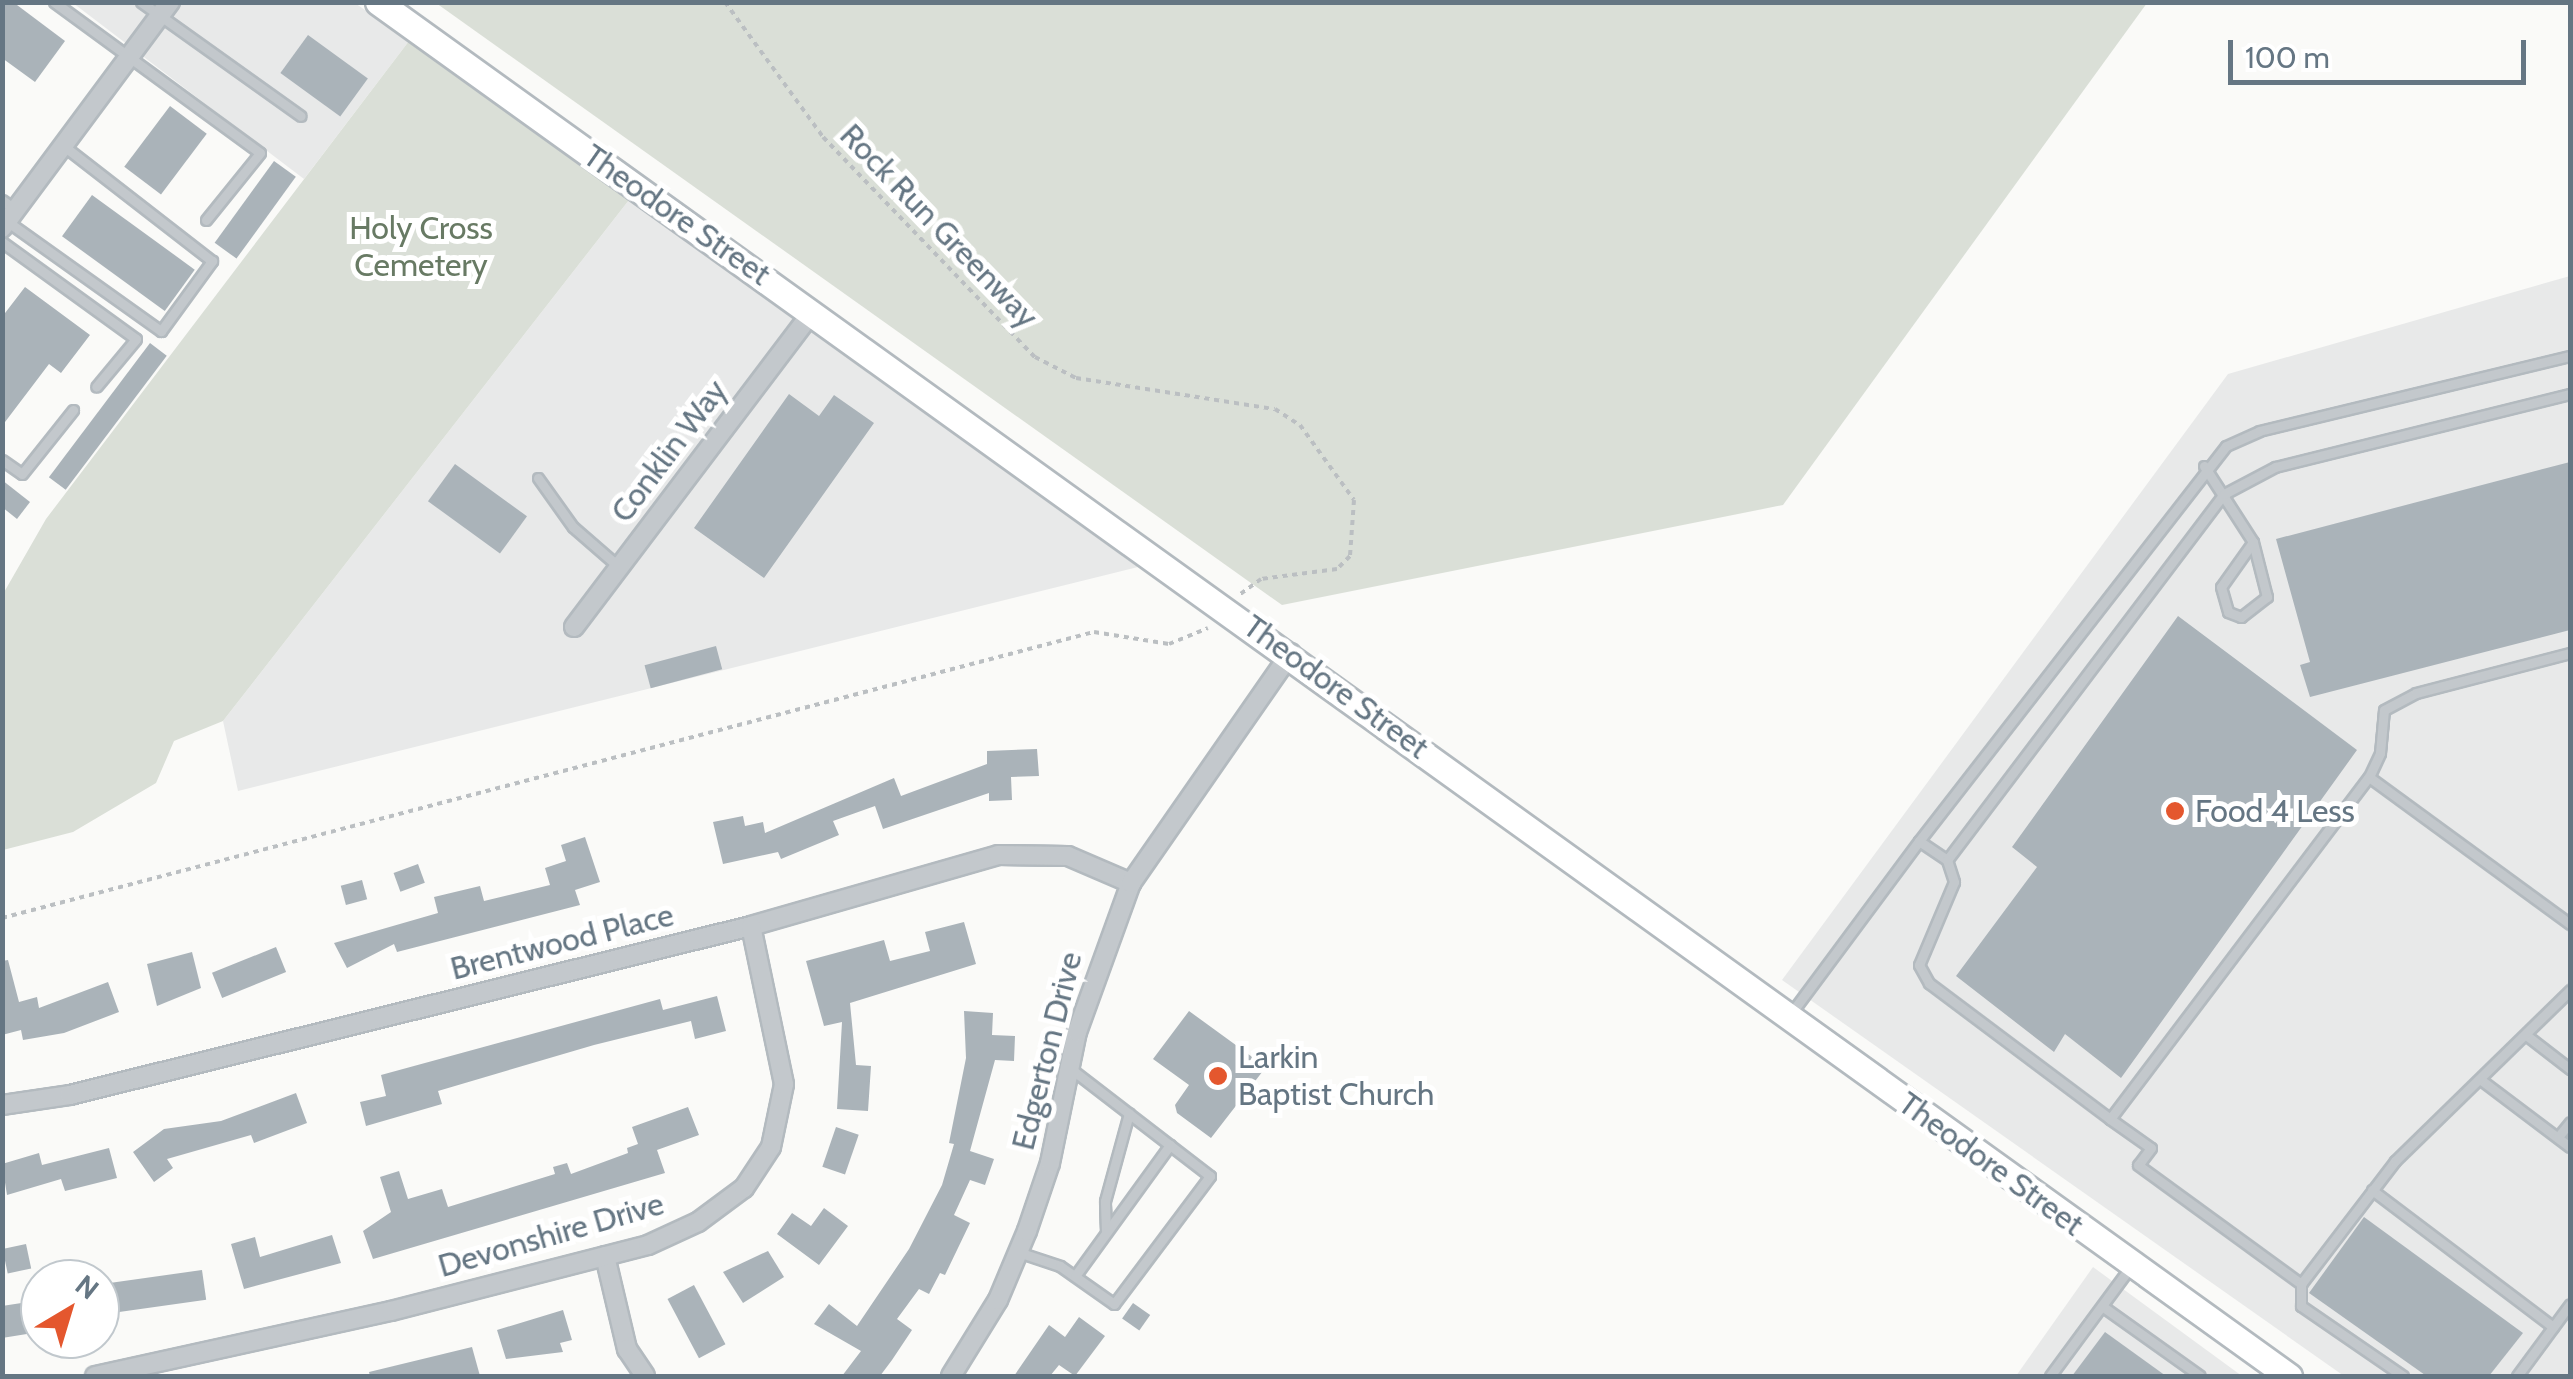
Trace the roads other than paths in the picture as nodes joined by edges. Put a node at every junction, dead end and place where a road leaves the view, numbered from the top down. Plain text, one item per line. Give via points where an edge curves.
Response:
1 (54, 2) edge
2 (141, 2) edge
3 (378, 2) edge
4 (165, 9) edge
5 (129, 58) junction
6 (301, 116) dead end
7 (64, 146) junction
8 (7, 215) edge
9 (206, 220) dead end
10 (2, 242) edge
11 (812, 312) junction
12 (2570, 356) edge
13 (96, 387) dead end
14 (2570, 394) edge
15 (73, 410) dead end
16 (2, 460) edge
17 (2204, 466) junction
18 (538, 478) dead end
19 (2224, 494) junction
20 (2253, 542) junction
21 (619, 567) junction
22 (574, 627) dead end
23 (2570, 653) edge
24 (1291, 654) junction
25 (2369, 777) junction
26 (1919, 841) junction
27 (1947, 860) junction
28 (1131, 883) junction
29 (2570, 924) edge
30 (751, 926) junction
31 (2569, 995) edge
32 (1787, 1018) junction
33 (2526, 1036) junction
34 (1070, 1068) junction
35 (2570, 1070) edge
36 (2481, 1080) junction
37 (2, 1105) edge
38 (1129, 1113) junction
39 (2110, 1119) junction
40 (2570, 1122) edge
41 (2558, 1137) junction
42 (1170, 1145) junction
43 (2570, 1147) edge
44 (2372, 1190) junction
45 (1106, 1233) junction
46 (1018, 1252) junction
47 (606, 1256) junction
48 (2132, 1265) junction
49 (1074, 1276) junction
50 (2302, 1284) junction
51 (2570, 1304) edge
52 (2102, 1306) junction
53 (2554, 1327) junction
54 (95, 1376) edge
55 (644, 1376) edge
56 (952, 1376) edge
57 (2050, 1376) edge
58 (2200, 1376) edge
59 (2288, 1376) edge
60 (2403, 1376) edge
61 (2516, 1376) edge

1 - 5 lane
2 - 4 lane
3 - 11 street, Theodore Street
4 - 5 street
4 - 6 lane
5 - 7 street
5 - 9 lane via 260,153
7 - 8 street
7 - 8 lane via 212,261 161,331
10 - 13 lane via 136,338
11 - 21 street, Conklin Way
11 - 24 street, Theodore Street
12 - 17 lane via 2259,431 2226,446
14 - 19 lane via 2274,467
15 - 16 lane via 22,474
17 - 19 lane
17 - 26 lane
18 - 21 lane via 572,526
19 - 20 lane
19 - 27 lane
20 - 20 lane via 2220,587 2228,612 2241,617 2267,596
21 - 22 street, Conklin Way
23 - 25 lane via 2394,700 2384,710 2380,753
24 - 28 street, Edgerton Drive
24 - 32 street, Theodore Street
25 - 29 lane
25 - 39 lane
26 - 27 lane
26 - 32 lane
27 - 39 lane via 1954,882 1919,965 1929,984
28 - 30 street, Brentwood Place via 1068,856 998,855
28 - 34 street, Edgerton Drive via 1105,944
30 - 37 street, Brentwood Place via 70,1095
30 - 47 street, Devonshire Drive via 784,1084 771,1146 744,1188 698,1222
31 - 33 lane
32 - 48 street, Theodore Street
33 - 35 lane
33 - 36 lane
34 - 38 lane
34 - 46 street, Edgerton Drive via 1050,1163
36 - 41 lane
36 - 44 lane
38 - 42 lane
38 - 45 lane via 1106,1200
39 - 50 lane via 2151,1148 2138,1164
40 - 41 lane
41 - 43 lane
42 - 45 lane
42 - 49 lane via 1210,1176 1114,1304
44 - 50 lane
44 - 53 lane
45 - 49 lane
46 - 49 lane
46 - 56 street, Edgerton Drive
47 - 54 street, Devonshire Drive via 252,1346
47 - 55 street via 627,1349
48 - 52 lane
48 - 59 street, Theodore Street
50 - 60 lane via 2301,1306
51 - 53 lane
52 - 57 lane
52 - 58 lane
53 - 61 lane

